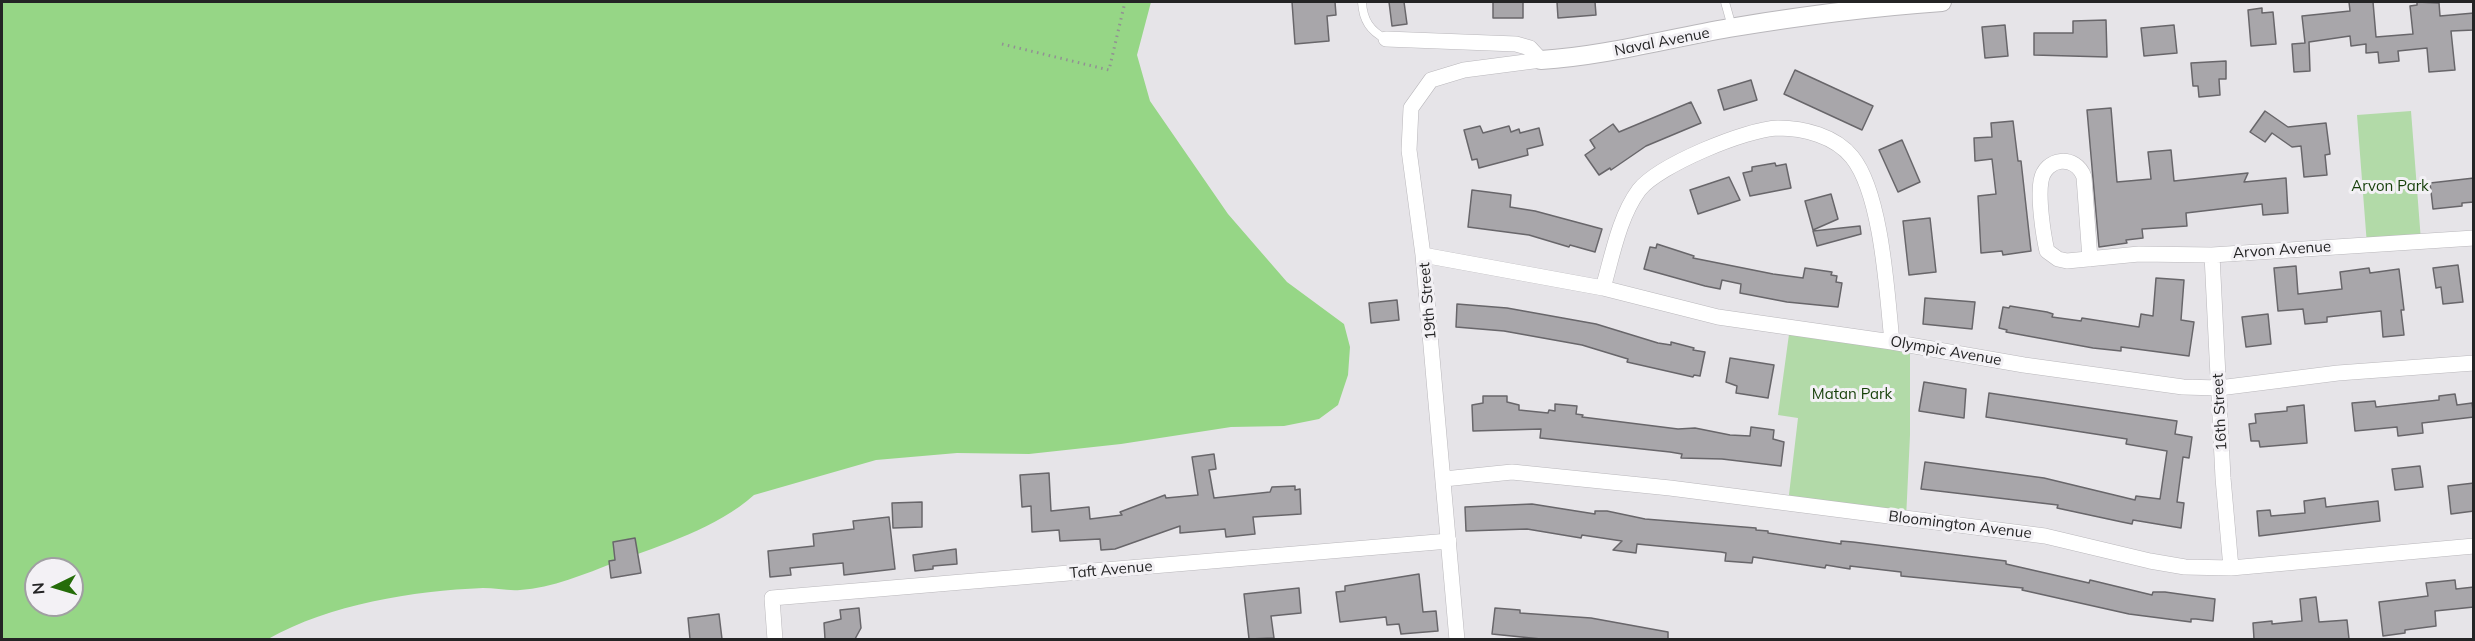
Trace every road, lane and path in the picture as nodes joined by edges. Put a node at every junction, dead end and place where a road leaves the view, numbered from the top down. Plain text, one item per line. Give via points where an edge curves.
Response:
1 (1125, 2) edge
2 (1362, 2) edge
3 (1725, 2) edge
4 (1942, 2) edge
5 (1732, 28) junction
6 (1386, 39) joint
7 (1002, 44) dead end
8 (1540, 60) junction
9 (2474, 238) edge
10 (1423, 255) junction
11 (2212, 255) junction
12 (2090, 259) junction
13 (1603, 288) junction
14 (1892, 342) junction
15 (2474, 363) edge
16 (2219, 388) junction
17 (1444, 479) junction
18 (1449, 542) junction
19 (2474, 546) edge
20 (2231, 568) junction
21 (775, 639) edge
22 (1457, 639) edge

1 - 7 path via 1109,70
2 - 6 lane via 1370,28
3 - 5 lane
4 - 5 street, Naval Avenue
5 - 8 street, Naval Avenue via 1620,51
6 - 8 street via 1516,44 1530,48
8 - 10 street, 19th Street via 1464,70 1431,80 1411,108 1409,150
9 - 11 street, Arvon Avenue
10 - 13 street, Olympic Avenue
10 - 17 street, 19th Street
11 - 12 street, Arvon Avenue via 2139,254
11 - 16 street, 16th Street
12 - 12 street, Arvon Avenue via 2067,261 2047,251 2041,181 2049,165 2058,161 2075,164 2084,177
13 - 14 street, Olympic Avenue via 1718,317
13 - 14 street via 1628,210 1646,183 1674,164 1737,138 1776,128 1795,129 1831,139 1853,157 1863,177 1881,242
14 - 16 street, Olympic Avenue via 2024,365 2183,387
15 - 16 street, Olympic Avenue via 2338,373
16 - 20 street, 16th Street
17 - 18 street, 19th Street
17 - 20 street, Bloomington Avenue via 1512,472 1670,488 2045,536 2185,567
18 - 21 street, Taft Avenue via 772,598
18 - 22 street, 19th Street
19 - 20 street, Bloomington Avenue

